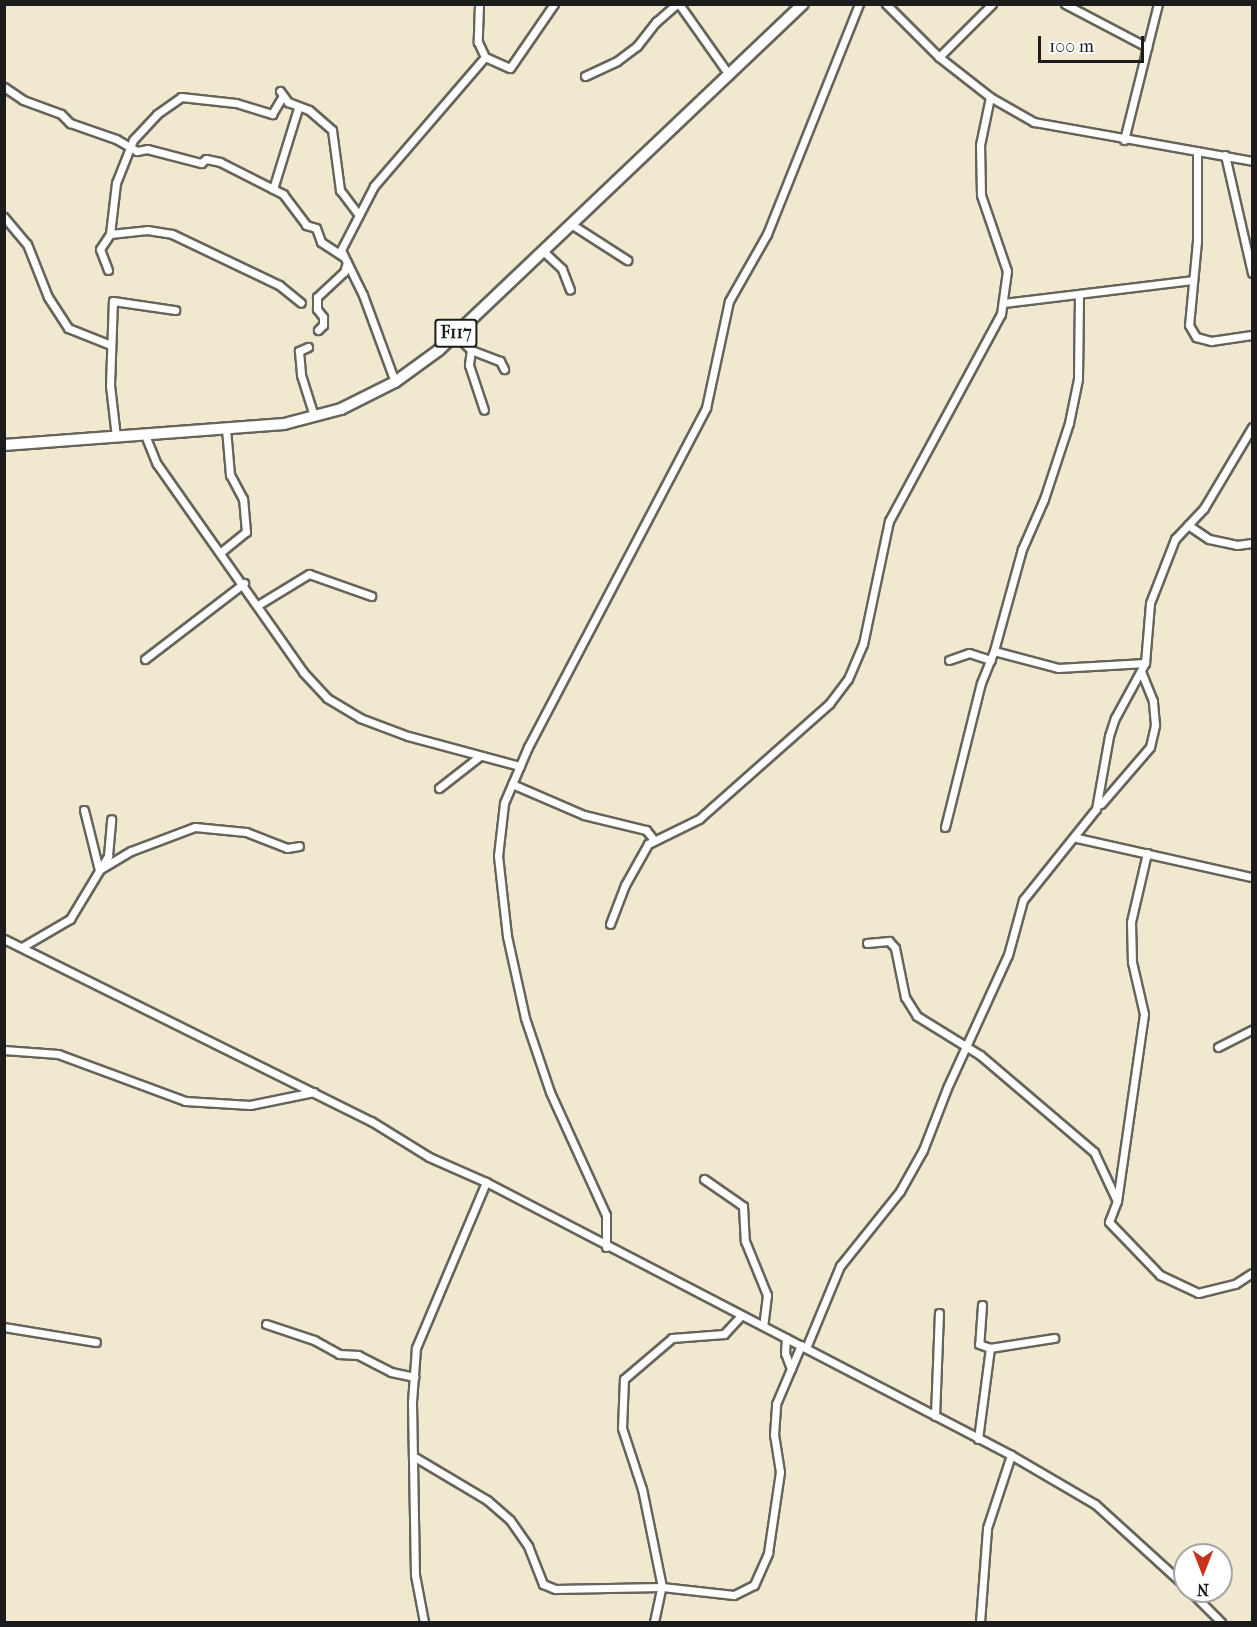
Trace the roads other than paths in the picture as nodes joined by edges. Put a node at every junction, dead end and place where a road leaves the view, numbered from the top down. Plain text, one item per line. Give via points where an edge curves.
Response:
1 (479, 4) edge
2 (554, 4) edge
3 (803, 4) edge
4 (859, 4) edge
5 (886, 4) edge
6 (992, 4) edge
7 (1065, 4) edge
8 (1158, 4) edge
9 (681, 5) edge
10 (1147, 47) junction
11 (485, 57) junction
12 (939, 57) junction
13 (729, 75) junction
14 (585, 76) dead end
15 (4, 87) edge
16 (990, 96) junction
17 (298, 108) junction
18 (1124, 140) junction
19 (131, 146) junction
20 (1197, 151) junction
21 (1225, 155) junction
22 (1252, 161) edge
23 (273, 189) junction
24 (359, 215) junction
25 (4, 217) edge
26 (571, 224) junction
27 (110, 234) junction
28 (543, 251) junction
29 (346, 259) junction
30 (627, 260) dead end
31 (108, 270) dead end
32 (1252, 273) edge
33 (1193, 280) junction
34 (570, 290) dead end
35 (1079, 296) junction
36 (301, 303) dead end
37 (1003, 303) junction
38 (176, 310) dead end
39 (318, 330) dead end
40 (455, 334) junction
41 (1252, 335) edge
42 (111, 345) junction
43 (308, 347) dead end
44 (471, 350) junction
45 (504, 369) dead end
46 (395, 382) junction
47 (484, 410) dead end
48 (314, 416) junction
49 (117, 422) dead end
50 (1252, 427) edge
51 (226, 428) junction
52 (145, 435) junction
53 (116, 437) junction
54 (4, 445) edge
55 (1188, 525) junction
56 (1252, 543) edge
57 (221, 552) junction
58 (244, 584) junction
59 (371, 596) dead end
60 (258, 605) junction
61 (994, 651) junction
62 (145, 659) dead end
63 (949, 660) dead end
64 (991, 660) junction
65 (1144, 663) junction
66 (1141, 672) junction
67 (480, 756) junction
68 (520, 766) junction
69 (512, 784) junction
70 (439, 788) dead end
71 (1096, 809) junction
72 (84, 810) dead end
73 (111, 819) dead end
74 (945, 826) dead end
75 (1077, 838) junction
76 (654, 840) junction
77 (299, 846) dead end
78 (1147, 852) junction
79 (99, 870) junction
80 (1252, 877) edge
81 (610, 924) dead end
82 (4, 939) edge
83 (867, 943) dead end
84 (22, 947) junction
85 (1252, 1030) edge
86 (966, 1046) junction
87 (1218, 1047) dead end
88 (4, 1050) edge
89 (314, 1092) junction
90 (704, 1179) dead end
91 (486, 1182) junction
92 (1117, 1201) junction
93 (606, 1247) junction
94 (1252, 1273) edge
95 (982, 1305) dead end
96 (939, 1313) dead end
97 (741, 1316) junction
98 (266, 1323) dead end
99 (763, 1326) junction
100 (4, 1327) edge
101 (786, 1338) junction
102 (1054, 1338) dead end
103 (96, 1342) dead end
104 (804, 1347) junction
105 (990, 1348) junction
106 (791, 1369) junction
107 (414, 1377) junction
108 (935, 1416) junction
109 (978, 1439) junction
110 (1011, 1455) junction
111 (413, 1456) junction
112 (1173, 1575) edge
113 (662, 1588) junction
114 (1202, 1603) edge
115 (424, 1623) edge
116 (654, 1623) edge
117 (980, 1623) edge
118 (1221, 1623) edge

1 - 11 street via 478,42
2 - 11 street via 510,68
3 - 13 main road, F117
4 - 68 street via 767,234 729,301 706,408
5 - 12 street
6 - 12 street
7 - 10 street
8 - 10 street
9 - 13 street
9 - 14 street via 630,51
10 - 18 street
11 - 24 street via 374,186
12 - 16 street
13 - 26 main road, F117
15 - 19 street via 23,100 61,114 70,123
16 - 18 street via 1034,122
16 - 37 street via 980,145 981,195 1005,262
17 - 19 street via 282,94 272,114 236,103 181,98 157,114
17 - 23 street
17 - 24 street via 309,110 332,130 340,190
18 - 20 street
19 - 23 street via 137,151 147,149 201,163 206,159 220,162
19 - 27 street via 116,183
20 - 21 street
20 - 33 street
21 - 22 street
21 - 32 street
23 - 29 street via 283,194 306,225 316,228 328,250
24 - 29 street via 341,250
25 - 42 street via 27,244 48,297 68,328
26 - 28 main road, F117
26 - 30 street
27 - 31 street via 100,249
27 - 36 street via 147,230 172,234 279,285
28 - 34 street via 562,269
28 - 40 main road, F117
29 - 39 street via 344,272 317,297 317,309 323,317 323,326
29 - 46 street
33 - 35 street
33 - 41 street via 1189,325 1196,338 1211,341
35 - 37 street
35 - 61 street via 1077,379 1069,423 1044,499 1022,549
37 - 76 street via 993,336 890,521 863,645 848,679 829,704 699,819
38 - 42 street via 113,301
40 - 44 street
40 - 46 main road, F117
42 - 53 street via 110,385
43 - 48 street via 299,351 301,375
44 - 45 street via 500,361
44 - 47 street via 469,365
46 - 48 main road, F117 via 340,409
48 - 51 main road, F117 via 284,424
49 - 53 street via 120,436
50 - 55 street via 1204,507
51 - 52 main road, F117
51 - 57 street via 230,475 243,499 246,532
52 - 53 main road, F117
52 - 57 street via 157,464
53 - 54 main road, F117
55 - 56 street via 1209,539 1237,545
55 - 65 street via 1174,539 1150,603
57 - 58 street
58 - 60 street
58 - 62 street
59 - 60 street via 309,574
60 - 67 street via 303,672 327,698 360,718
61 - 64 street
61 - 65 street via 1058,669
63 - 64 street via 969,653
64 - 74 street
65 - 66 street
66 - 71 street via 1115,718
66 - 71 street via 1153,702 1155,725 1150,747
67 - 68 street
67 - 70 street
68 - 69 street
69 - 76 street via 584,814 646,830
69 - 93 street via 504,803 498,856 507,936 525,1018 550,1092 606,1215
71 - 75 street
72 - 79 street
73 - 79 street via 108,856
75 - 78 street
75 - 86 street via 1023,900 1008,955
76 - 81 street via 638,859
77 - 79 street via 287,848 246,832 195,827 131,851
78 - 80 street
78 - 92 street via 1131,922 1132,962 1144,1014
79 - 84 street via 70,919
82 - 84 street
83 - 86 street via 889,941 895,948 905,997 917,1016
84 - 89 street
85 - 87 street
86 - 92 street via 1094,1152
86 - 104 street via 911,1174 840,1266
88 - 89 street via 58,1054 185,1101 250,1105
89 - 91 street via 429,1157
90 - 99 street via 743,1206 745,1241 766,1295
91 - 93 street
91 - 107 street via 416,1348
92 - 94 street via 1109,1222 1160,1275 1198,1293 1235,1284
93 - 97 street
95 - 105 street via 979,1344
96 - 108 street
97 - 99 street
97 - 113 street via 724,1334 672,1338 624,1379 622,1428 642,1489
98 - 107 street via 314,1340 339,1354 358,1355
99 - 101 street
100 - 103 street
101 - 104 street
101 - 106 street via 785,1353
102 - 105 street
104 - 106 street
104 - 108 street
105 - 109 street
106 - 113 street via 776,1404 774,1435 780,1472 762,1573 754,1586 734,1595
107 - 111 street
108 - 109 street
109 - 110 street
110 - 112 street via 1095,1504
110 - 117 street via 987,1528
111 - 113 street via 487,1500 510,1520 528,1546 543,1584 555,1589
111 - 115 street via 414,1575
113 - 116 street
114 - 118 street

